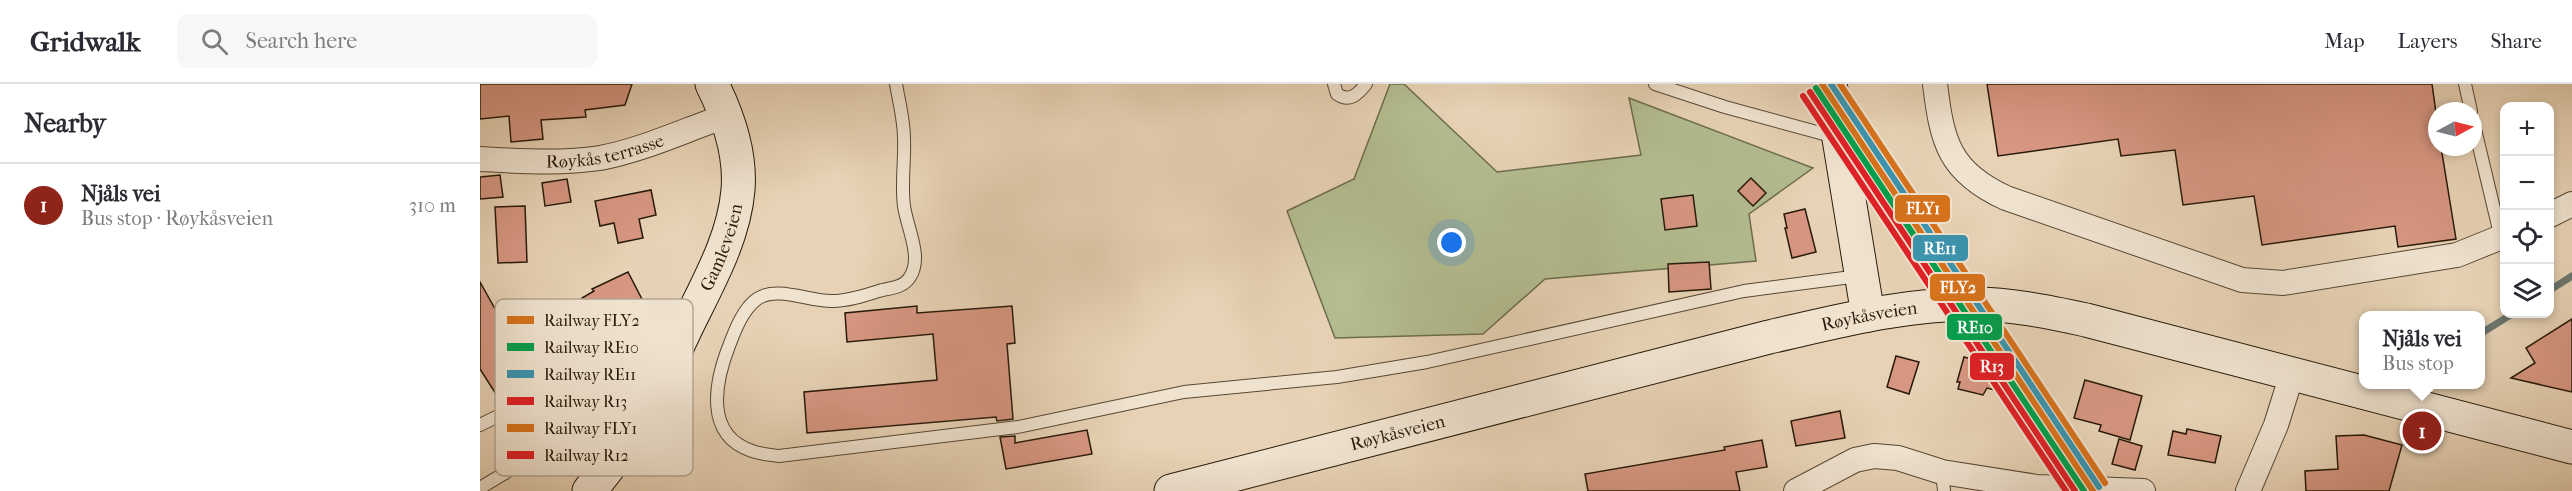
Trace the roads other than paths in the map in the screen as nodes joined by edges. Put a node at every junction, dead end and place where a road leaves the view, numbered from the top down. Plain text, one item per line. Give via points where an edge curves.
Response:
1 (712, 84) edge
2 (896, 84) edge
3 (1334, 84) edge
4 (1366, 84) edge
5 (1657, 84) edge
6 (1830, 84) edge
7 (1935, 84) edge
8 (2465, 84) edge
9 (2469, 102) edge
10 (726, 117) junction
11 (1839, 138) junction
12 (2482, 156) edge
13 (480, 159) edge
14 (2572, 204) edge
15 (2554, 213) edge
16 (2500, 225) edge
17 (2500, 238) edge
18 (1860, 276) junction
19 (693, 314) edge
20 (1868, 315) junction
21 (2292, 374) junction
22 (495, 418) edge
23 (480, 425) edge
24 (2572, 447) edge
25 (500, 476) edge
26 (603, 476) edge
27 (1943, 482) edge
28 (1827, 483) edge
29 (480, 488) edge
30 (589, 491) edge
31 (1171, 491) edge
32 (1796, 491) edge
33 (2143, 491) edge
34 (2248, 491) edge

1 - 10 main road, Gamleveien
2 - 18 lane via 904,137 904,207 914,269 901,285 844,300 775,294 754,301 726,354 716,406 725,431 753,452 779,456 987,431 1184,392 1337,377 1494,349 1744,291
3 - 4 lane via 1338,94 1347,99
5 - 11 lane
6 - 11 main road
7 - 17 street via 1941,130 1961,167 1981,187 2242,280 2283,283 2445,257
8 - 9 lane
10 - 13 street, Røykås terrasse via 601,158
10 - 19 main road, Gamleveien via 739,172 734,219
11 - 18 main road
12 - 16 lane
14 - 15 street
18 - 20 main road
20 - 21 main road, Røykåsveien via 1946,305 2027,309 2130,331
20 - 31 main road, Røykåsveien
21 - 24 main road, Røykåsveien
21 - 34 street
22 - 23 lane
25 - 29 lane
26 - 30 main road, Gamleveien
27 - 28 street via 1898,458 1874,456 1855,460
27 - 33 street
28 - 32 street

